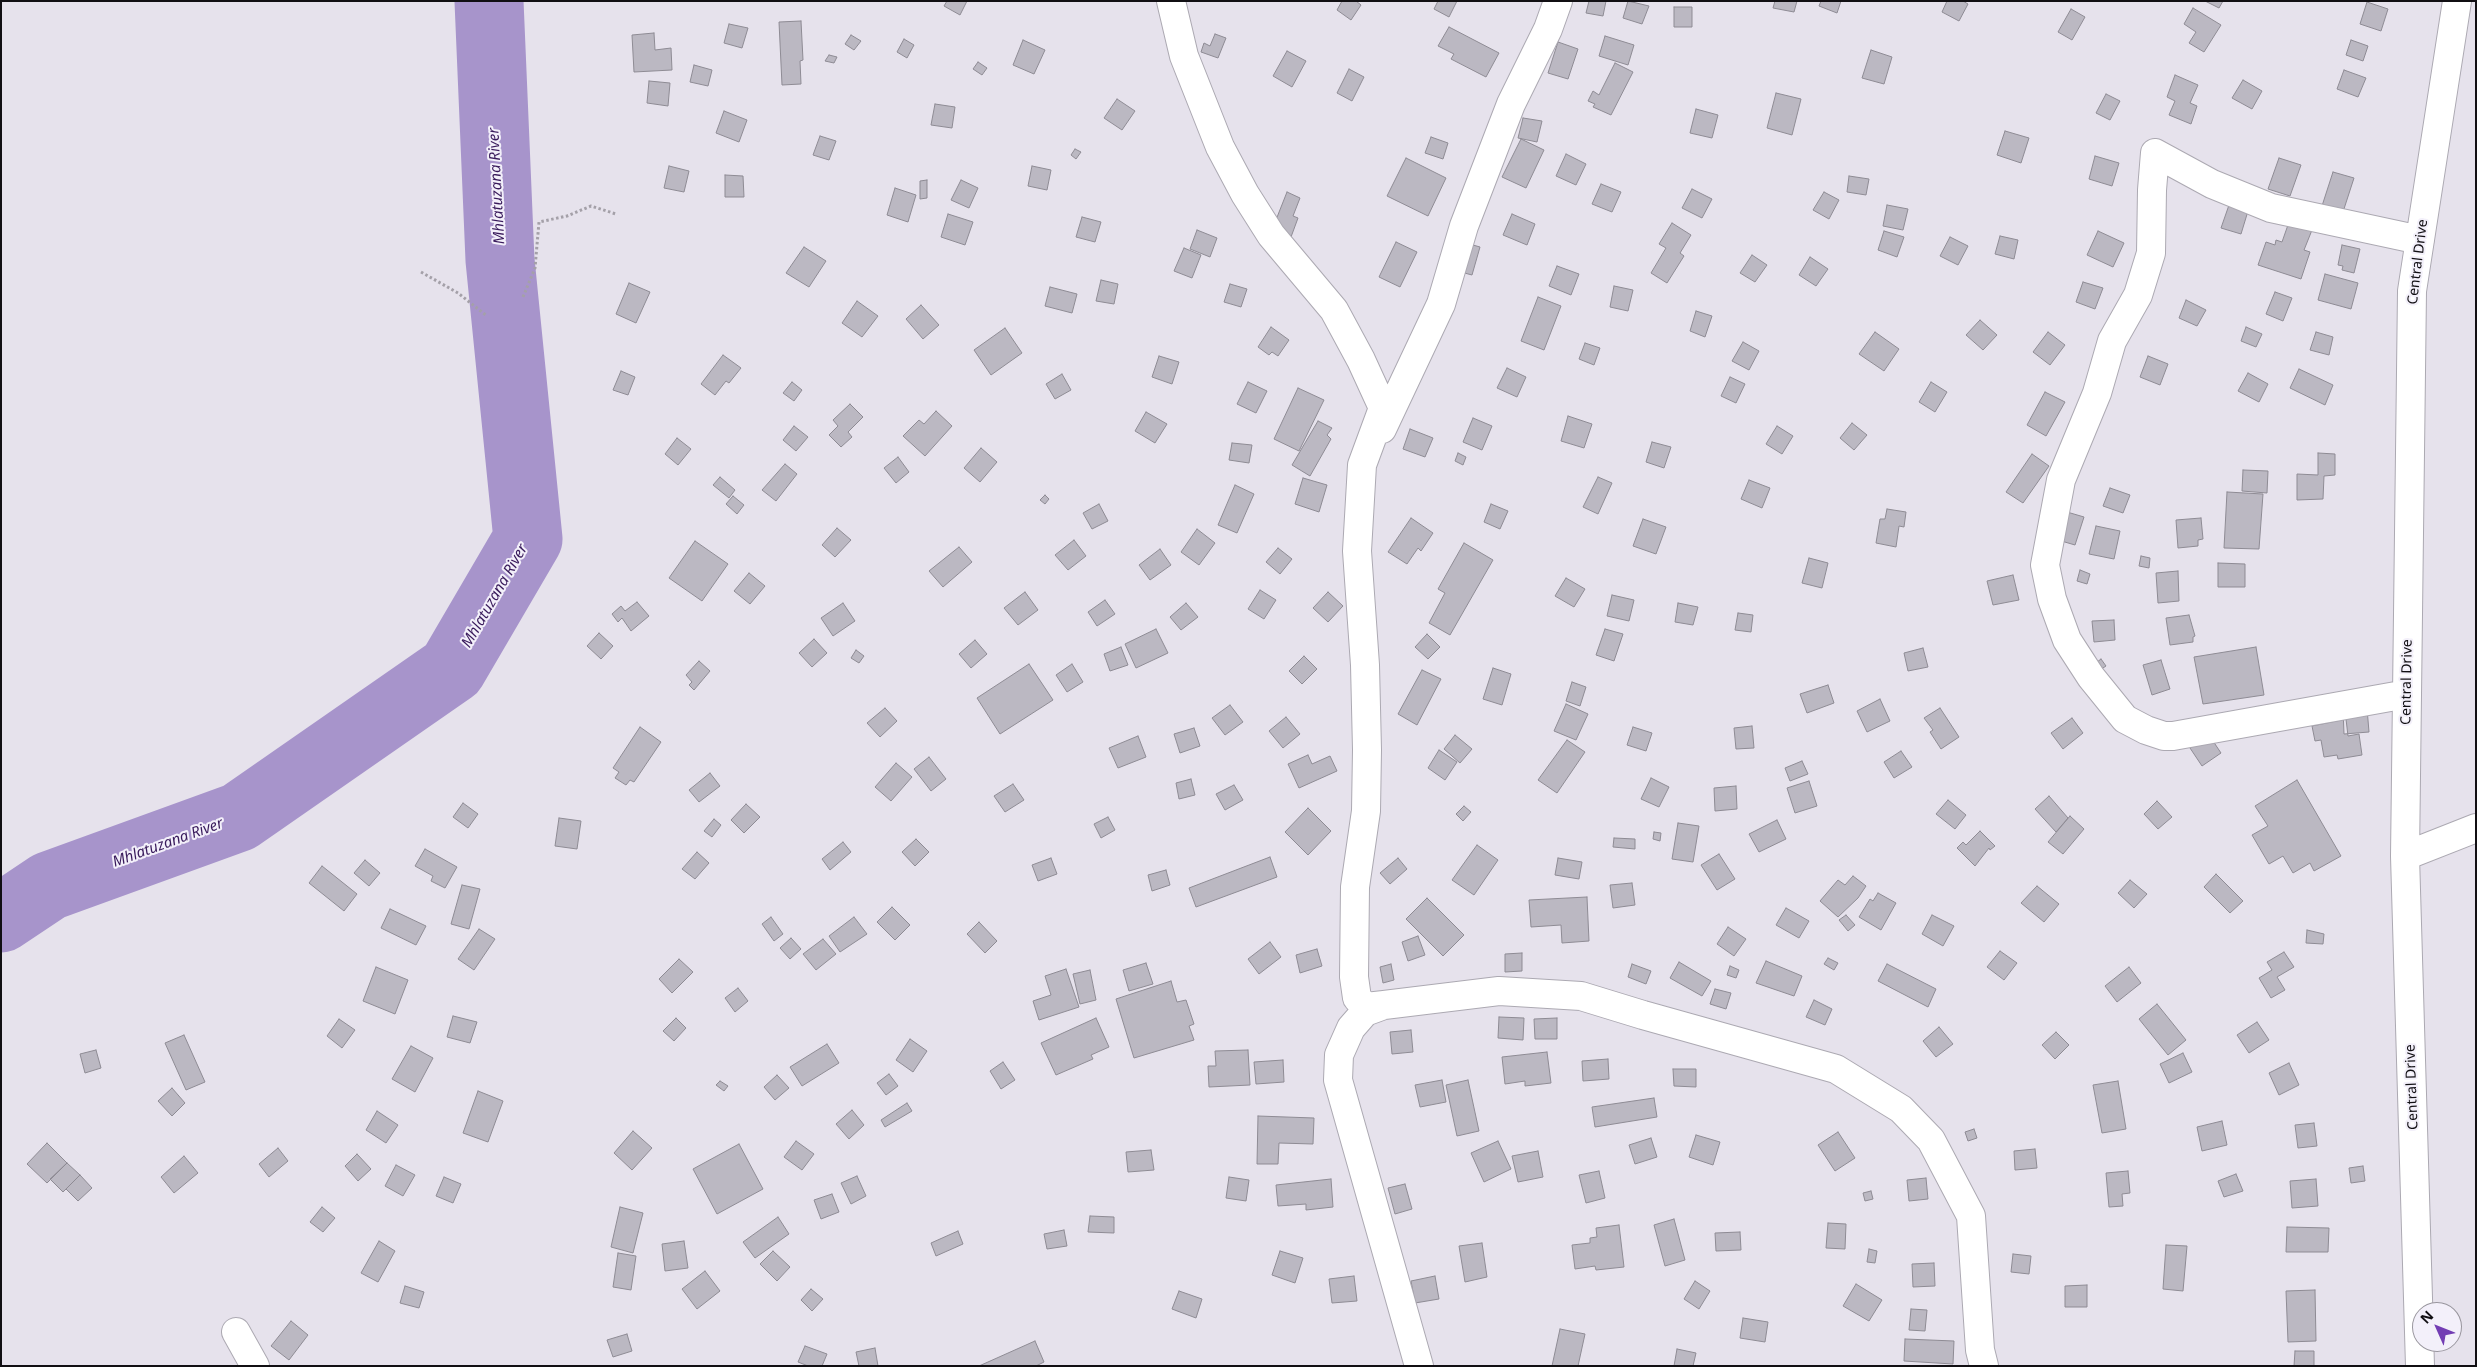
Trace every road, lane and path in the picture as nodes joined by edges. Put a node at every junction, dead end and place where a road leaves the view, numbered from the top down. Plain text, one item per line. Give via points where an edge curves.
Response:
1 (1171, 1) edge
2 (1558, 1) edge
3 (2458, 1) edge
4 (616, 214) dead end
5 (2420, 240) junction
6 (421, 272) dead end
7 (523, 297) dead end
8 (487, 316) dead end
9 (1362, 465) junction
10 (2407, 694) junction
11 (2476, 828) edge
12 (2405, 856) junction
13 (1384, 1005) junction
14 (236, 1332) dead end
15 (255, 1366) edge
16 (1419, 1366) edge
17 (1984, 1366) edge
18 (2420, 1366) edge

1 - 9 street via 1184,56 1220,147 1271,235 1334,310 1383,408
2 - 9 street via 1548,29 1511,104 1467,217 1441,304
3 - 5 street, Central Drive
4 - 7 path via 591,206 539,222 535,268
5 - 10 street, Central Drive via 2412,291
5 - 10 street via 2271,208 2212,184 2155,153 2151,253 2138,295 2112,342 2097,393 2061,480 2045,565 2052,599 2067,640 2091,677 2125,719 2164,736
6 - 8 path via 458,293
9 - 13 street via 1356,550 1365,665 1366,811 1355,887 1354,977 1357,998 1366,1007
10 - 12 street, Central Drive
11 - 12 street
12 - 18 street, Central Drive
13 - 16 street via 1365,1012 1351,1028 1339,1054 1338,1080
13 - 17 street via 1499,991 1581,996 1836,1069 1902,1109 1931,1140 1971,1216 1980,1350
14 - 15 street

